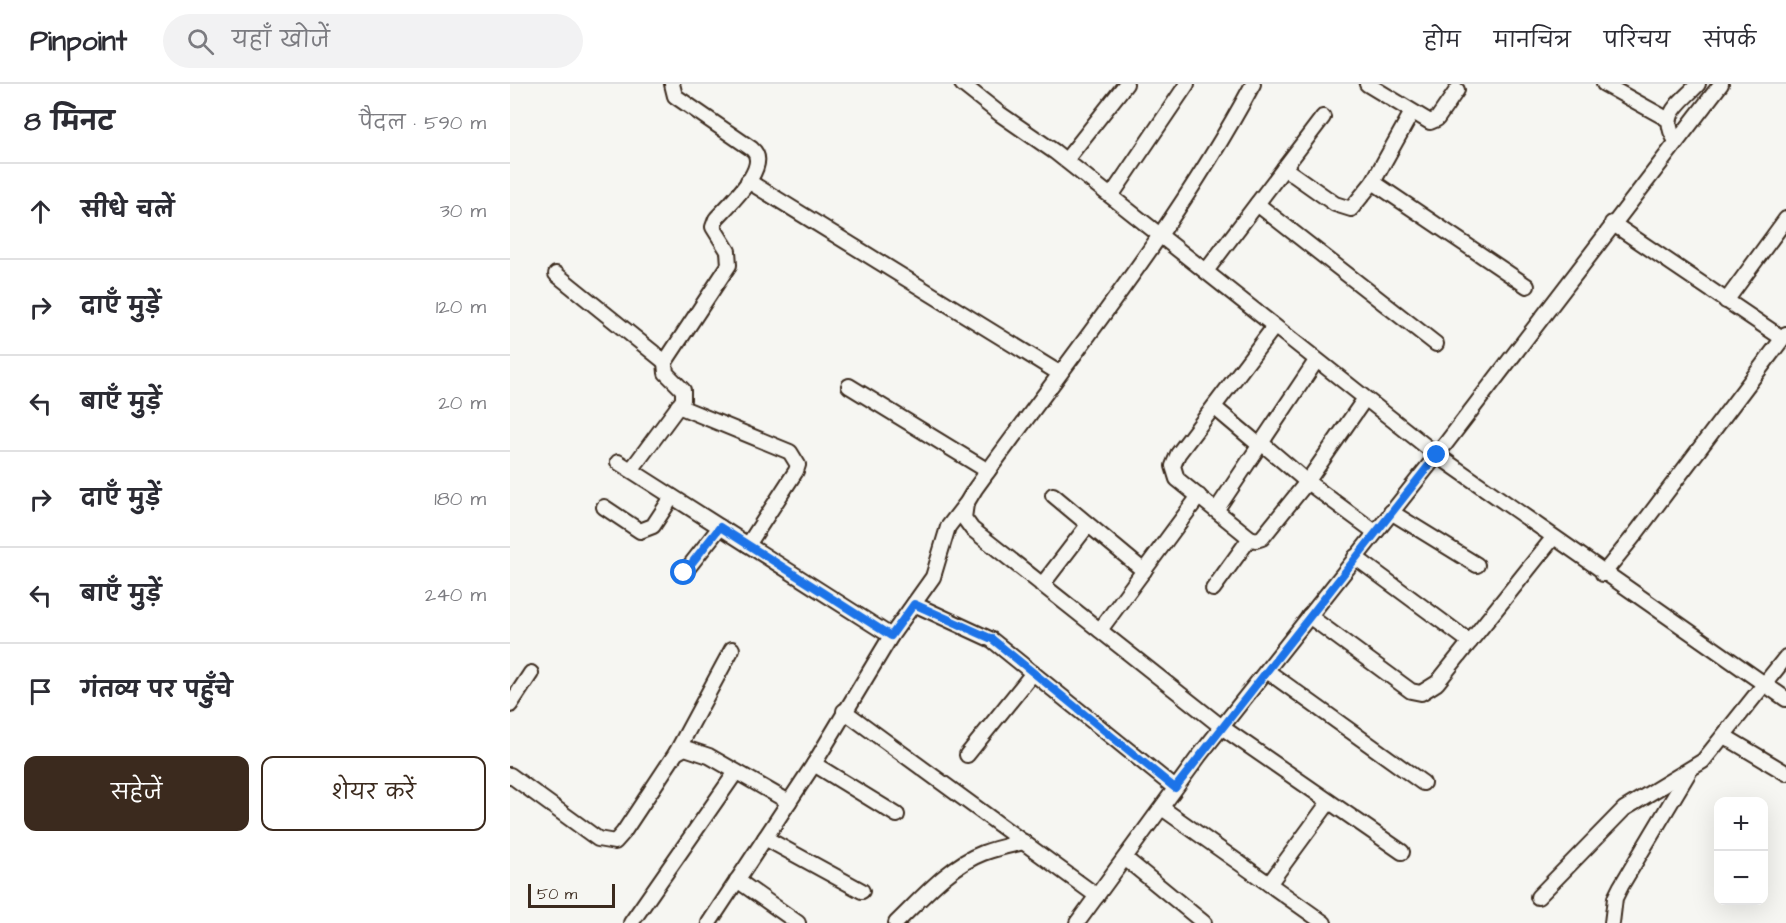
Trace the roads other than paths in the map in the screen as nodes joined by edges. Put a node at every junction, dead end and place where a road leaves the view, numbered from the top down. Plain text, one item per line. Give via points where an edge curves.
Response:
1 (672, 84) edge
2 (962, 84) edge
3 (1126, 84) edge
4 (1187, 84) edge
5 (1253, 84) edge
6 (1367, 84) edge
7 (1604, 84) edge
8 (1698, 84) edge
9 (1721, 84) edge
10 (1457, 90) dead end
11 (1412, 112) junction
12 (1323, 117) dead end
13 (1669, 120) junction
14 (1676, 141) junction
15 (1066, 160) junction
16 (1284, 168) junction
17 (748, 181) junction
18 (1373, 182) junction
19 (1111, 196) junction
20 (1257, 204) junction
21 (1786, 219) edge
22 (1612, 223) junction
23 (1160, 235) junction
24 (1206, 271) junction
25 (556, 274) dead end
26 (1527, 286) dead end
27 (1726, 301) junction
28 (1274, 327) junction
29 (1784, 336) edge
30 (1436, 344) dead end
31 (665, 362) junction
32 (1316, 362) junction
33 (1059, 373) junction
34 (849, 386) dead end
35 (1364, 400) junction
36 (678, 406) junction
37 (1214, 408) junction
38 (1259, 445) junction
39 (1437, 455) junction
40 (618, 462) dead end
41 (631, 470) junction
42 (988, 471) junction
43 (1307, 482) junction
44 (1053, 495) dead end
45 (1199, 496) junction
46 (672, 497) junction
47 (966, 504) junction
48 (604, 507) dead end
49 (1217, 509) junction
50 (1391, 512) junction
51 (1088, 525) junction
52 (720, 527) junction
53 (1375, 532) junction
54 (1250, 538) junction
55 (1553, 538) junction
56 (748, 545) junction
57 (1355, 557) junction
58 (1477, 565) dead end
59 (1144, 571) junction
60 (684, 573) dead end
61 (1603, 574) junction
62 (1042, 585) junction
63 (1213, 589) dead end
64 (914, 604) junction
65 (1309, 616) junction
66 (1100, 630) junction
67 (891, 636) junction
68 (1470, 642) junction
69 (732, 649) dead end
70 (1786, 657) edge
71 (1267, 671) junction
72 (531, 673) dead end
73 (1033, 673) junction
74 (1764, 686) junction
75 (1786, 699) edge
76 (510, 705) edge
77 (844, 711) junction
78 (1223, 728) junction
79 (1724, 736) junction
80 (676, 753) junction
81 (967, 755) dead end
82 (814, 764) junction
83 (1690, 770) junction
84 (736, 772) junction
85 (1786, 773) edge
86 (510, 775) edge
87 (1423, 783) dead end
88 (1175, 788) junction
89 (789, 802) junction
90 (1329, 802) junction
91 (1162, 807) junction
92 (897, 815) dead end
93 (765, 838) junction
94 (1024, 842) junction
95 (1402, 852) dead end
96 (1126, 859) junction
97 (737, 880) junction
98 (1269, 884) junction
99 (862, 891) dead end
100 (1097, 896) junction
101 (1538, 897) dead end
102 (1083, 921) edge
103 (631, 923) edge
104 (709, 923) edge
105 (798, 923) edge
106 (896, 923) edge
107 (1204, 923) edge
108 (1324, 923) edge
109 (1612, 923) edge

1 - 17 street via 675,96 757,153 758,166
2 - 15 street
3 - 15 street
4 - 19 street
5 - 23 street via 1223,141
6 - 11 street
7 - 13 street
8 - 13 street
9 - 14 street
10 - 11 street via 1434,121 1427,122
11 - 18 street
12 - 16 street
13 - 14 street
14 - 22 street
15 - 19 street
16 - 18 street via 1343,208 1351,209 1358,204
16 - 20 street
17 - 31 street via 713,227 728,250 729,265
17 - 33 street
18 - 26 street
19 - 23 street
20 - 24 street
20 - 30 street
21 - 27 street
22 - 27 street
22 - 39 street
23 - 24 street
23 - 33 street
24 - 28 street
25 - 31 street
27 - 29 street
28 - 32 street
28 - 37 street
29 - 61 street
31 - 36 street via 666,373 683,390
32 - 35 street
32 - 38 street
33 - 42 street
34 - 42 street
35 - 39 street
35 - 43 street
36 - 41 street
36 - 56 street via 790,452 795,458 796,471
37 - 38 street
37 - 45 street via 1173,466 1177,479
38 - 43 street
38 - 49 street
39 - 50 street
39 - 55 street
40 - 41 street
41 - 46 street
42 - 47 street
43 - 53 street
43 - 54 street via 1262,538
44 - 51 street
45 - 49 street
45 - 59 street
46 - 48 street via 653,526 640,531
46 - 52 street
47 - 62 street via 964,518 972,530
47 - 64 street via 948,527 938,565
49 - 54 street
50 - 53 street
50 - 58 street
51 - 59 street
51 - 62 street
52 - 56 street
52 - 60 street
53 - 57 street
54 - 63 street
55 - 61 street
55 - 68 street
56 - 67 street
57 - 65 street
57 - 68 street
59 - 66 street
61 - 74 street
62 - 66 street
64 - 67 street
64 - 73 street via 982,633
65 - 68 street via 1412,691 1421,693 1437,683
65 - 71 street
66 - 78 street
67 - 77 street
69 - 80 street
70 - 74 street
71 - 78 street
71 - 87 street
72 - 76 street
73 - 81 street
73 - 88 street
74 - 75 street
74 - 79 street
77 - 82 street
77 - 94 street
78 - 88 street
78 - 90 street
79 - 83 street
79 - 85 street
80 - 84 street via 685,748 695,750
80 - 86 street via 615,842 598,839
82 - 89 street
82 - 92 street
83 - 101 street via 1624,809
83 - 109 street via 1621,886
84 - 89 street
84 - 103 street
88 - 91 street
89 - 93 street
90 - 95 street
90 - 98 street
91 - 96 street
91 - 98 street
93 - 97 street
93 - 99 street
94 - 100 street
94 - 106 street via 984,852 967,861
96 - 100 street
96 - 107 street
97 - 104 street
97 - 105 street
98 - 108 street
100 - 102 street

